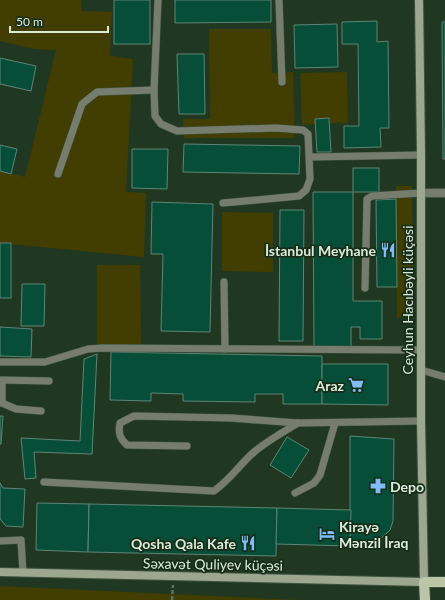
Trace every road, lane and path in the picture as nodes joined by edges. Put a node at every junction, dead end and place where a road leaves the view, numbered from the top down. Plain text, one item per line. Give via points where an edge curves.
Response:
1 (158, 0) edge
2 (279, 0) edge
3 (419, 0) edge
4 (282, 82) dead end
5 (154, 90) junction
6 (421, 155) junction
7 (310, 157) junction
8 (58, 174) dead end
9 (421, 193) junction
10 (445, 193) edge
11 (223, 203) dead end
12 (224, 282) dead end
13 (365, 288) dead end
14 (225, 349) junction
15 (420, 350) junction
16 (0, 362) edge
17 (421, 370) junction
18 (445, 377) edge
19 (1, 380) edge
20 (49, 381) dead end
21 (41, 411) dead end
22 (421, 421) junction
23 (298, 423) junction
24 (335, 423) junction
25 (187, 446) dead end
26 (44, 482) dead end
27 (295, 493) dead end
28 (0, 541) edge
29 (0, 572) edge
30 (23, 573) junction
31 (424, 582) junction
32 (445, 582) edge
33 (425, 600) edge

1 - 5 lane
2 - 4 lane
3 - 6 main road, Ceyhun Hacıbəyli küçəsi
5 - 7 lane via 155,116 161,124 170,128 178,131 276,128 303,130 308,134
5 - 8 lane via 97,92 82,104
6 - 7 lane
6 - 9 main road, Ceyhun Hacıbəyli küçəsi
7 - 11 lane via 310,178 306,190 299,196
9 - 10 street
9 - 13 lane via 372,196 367,199
9 - 15 main road, Ceyhun Hacıbəyli küçəsi
12 - 14 lane
14 - 15 lane
14 - 16 lane via 103,348 88,349 45,362
15 - 17 main road, Ceyhun Hacıbəyli küçəsi
17 - 18 lane
17 - 22 main road, Ceyhun Hacıbəyli küçəsi
19 - 20 lane
19 - 21 lane via 2,403 16,409
22 - 24 lane
22 - 31 main road, Ceyhun Hacıbəyli küçəsi
23 - 24 lane
23 - 25 lane via 231,418 134,416 120,424 119,431 127,445
23 - 26 lane via 253,453 228,481 214,491
24 - 27 lane via 320,475 314,483
28 - 30 lane via 21,540
29 - 30 main road, Səxavət Quliyev küçəsi
30 - 31 main road, Səxavət Quliyev küçəsi
31 - 32 main road
31 - 33 main road, Ceyhun Hacıbəyli küçəsi

